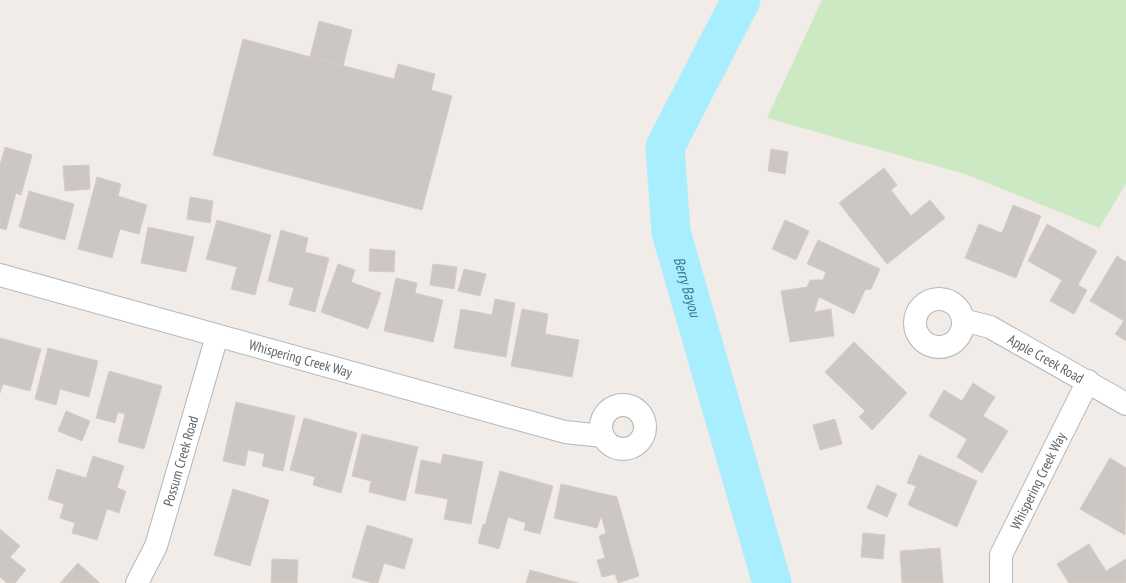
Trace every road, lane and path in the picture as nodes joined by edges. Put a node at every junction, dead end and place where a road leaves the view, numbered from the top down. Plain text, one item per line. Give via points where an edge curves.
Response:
1 (0, 275) edge
2 (963, 320) dead end
3 (217, 336) junction
4 (1088, 381) junction
5 (1126, 404) edge
6 (603, 436) dead end
7 (137, 583) edge
8 (1001, 583) edge

1 - 3 street, Whispering Creek Way
2 - 4 street, Apple Creek Road via 990,327
3 - 6 street, Whispering Creek Way via 565,432
3 - 7 street, Possum Creek Road via 156,546
4 - 5 street, Apple Creek Road
4 - 8 street, Whispering Creek Way via 1001,555

